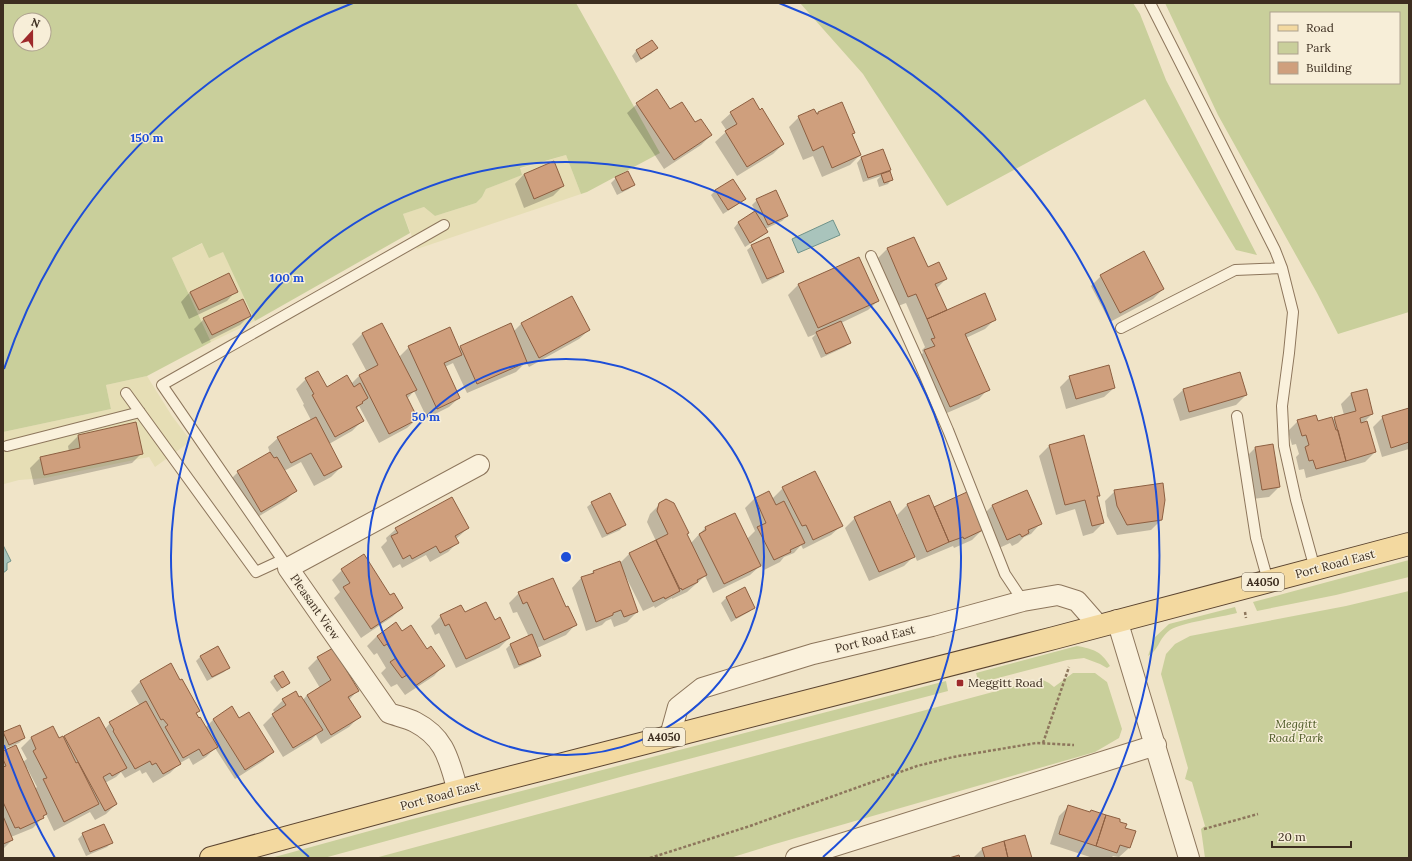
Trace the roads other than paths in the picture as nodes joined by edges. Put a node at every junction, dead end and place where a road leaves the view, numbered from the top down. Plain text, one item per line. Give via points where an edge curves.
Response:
1 (1150, 3) edge
2 (444, 225) dead end
3 (871, 256) dead end
4 (1282, 268) junction
5 (1121, 328) dead end
6 (126, 393) dead end
7 (140, 412) junction
8 (1237, 416) dead end
9 (7, 446) dead end
10 (479, 465) dead end
11 (1409, 544) edge
12 (285, 564) junction
13 (1315, 569) junction
14 (1268, 581) junction
15 (1023, 601) junction
16 (1108, 623) junction
17 (670, 736) junction
18 (1156, 745) junction
19 (458, 791) junction
20 (211, 858) edge
21 (796, 858) edge
22 (1189, 858) edge

1 - 4 lane
2 - 12 lane via 162,385
3 - 15 lane via 942,416 1005,574
4 - 5 lane via 1235,270
4 - 13 lane via 1293,312 1282,406 1284,446
6 - 7 lane
7 - 9 lane
7 - 12 lane via 256,572
8 - 14 lane via 1256,538
10 - 12 street, Pleasant View
11 - 13 main road, Port Road East / A4050
12 - 19 street, Pleasant View via 389,713 415,722 435,735 447,754
13 - 14 main road, Port Road East / A4050
14 - 16 main road, Port Road East / A4050
15 - 16 street, Port Road East via 1062,596 1077,601
15 - 17 street, Port Road East via 813,654 702,688 678,707
16 - 17 main road, Port Road East / A4050
16 - 18 street
17 - 19 main road, Port Road East / A4050
18 - 21 street
18 - 22 street
19 - 20 main road, Port Road East / A4050

